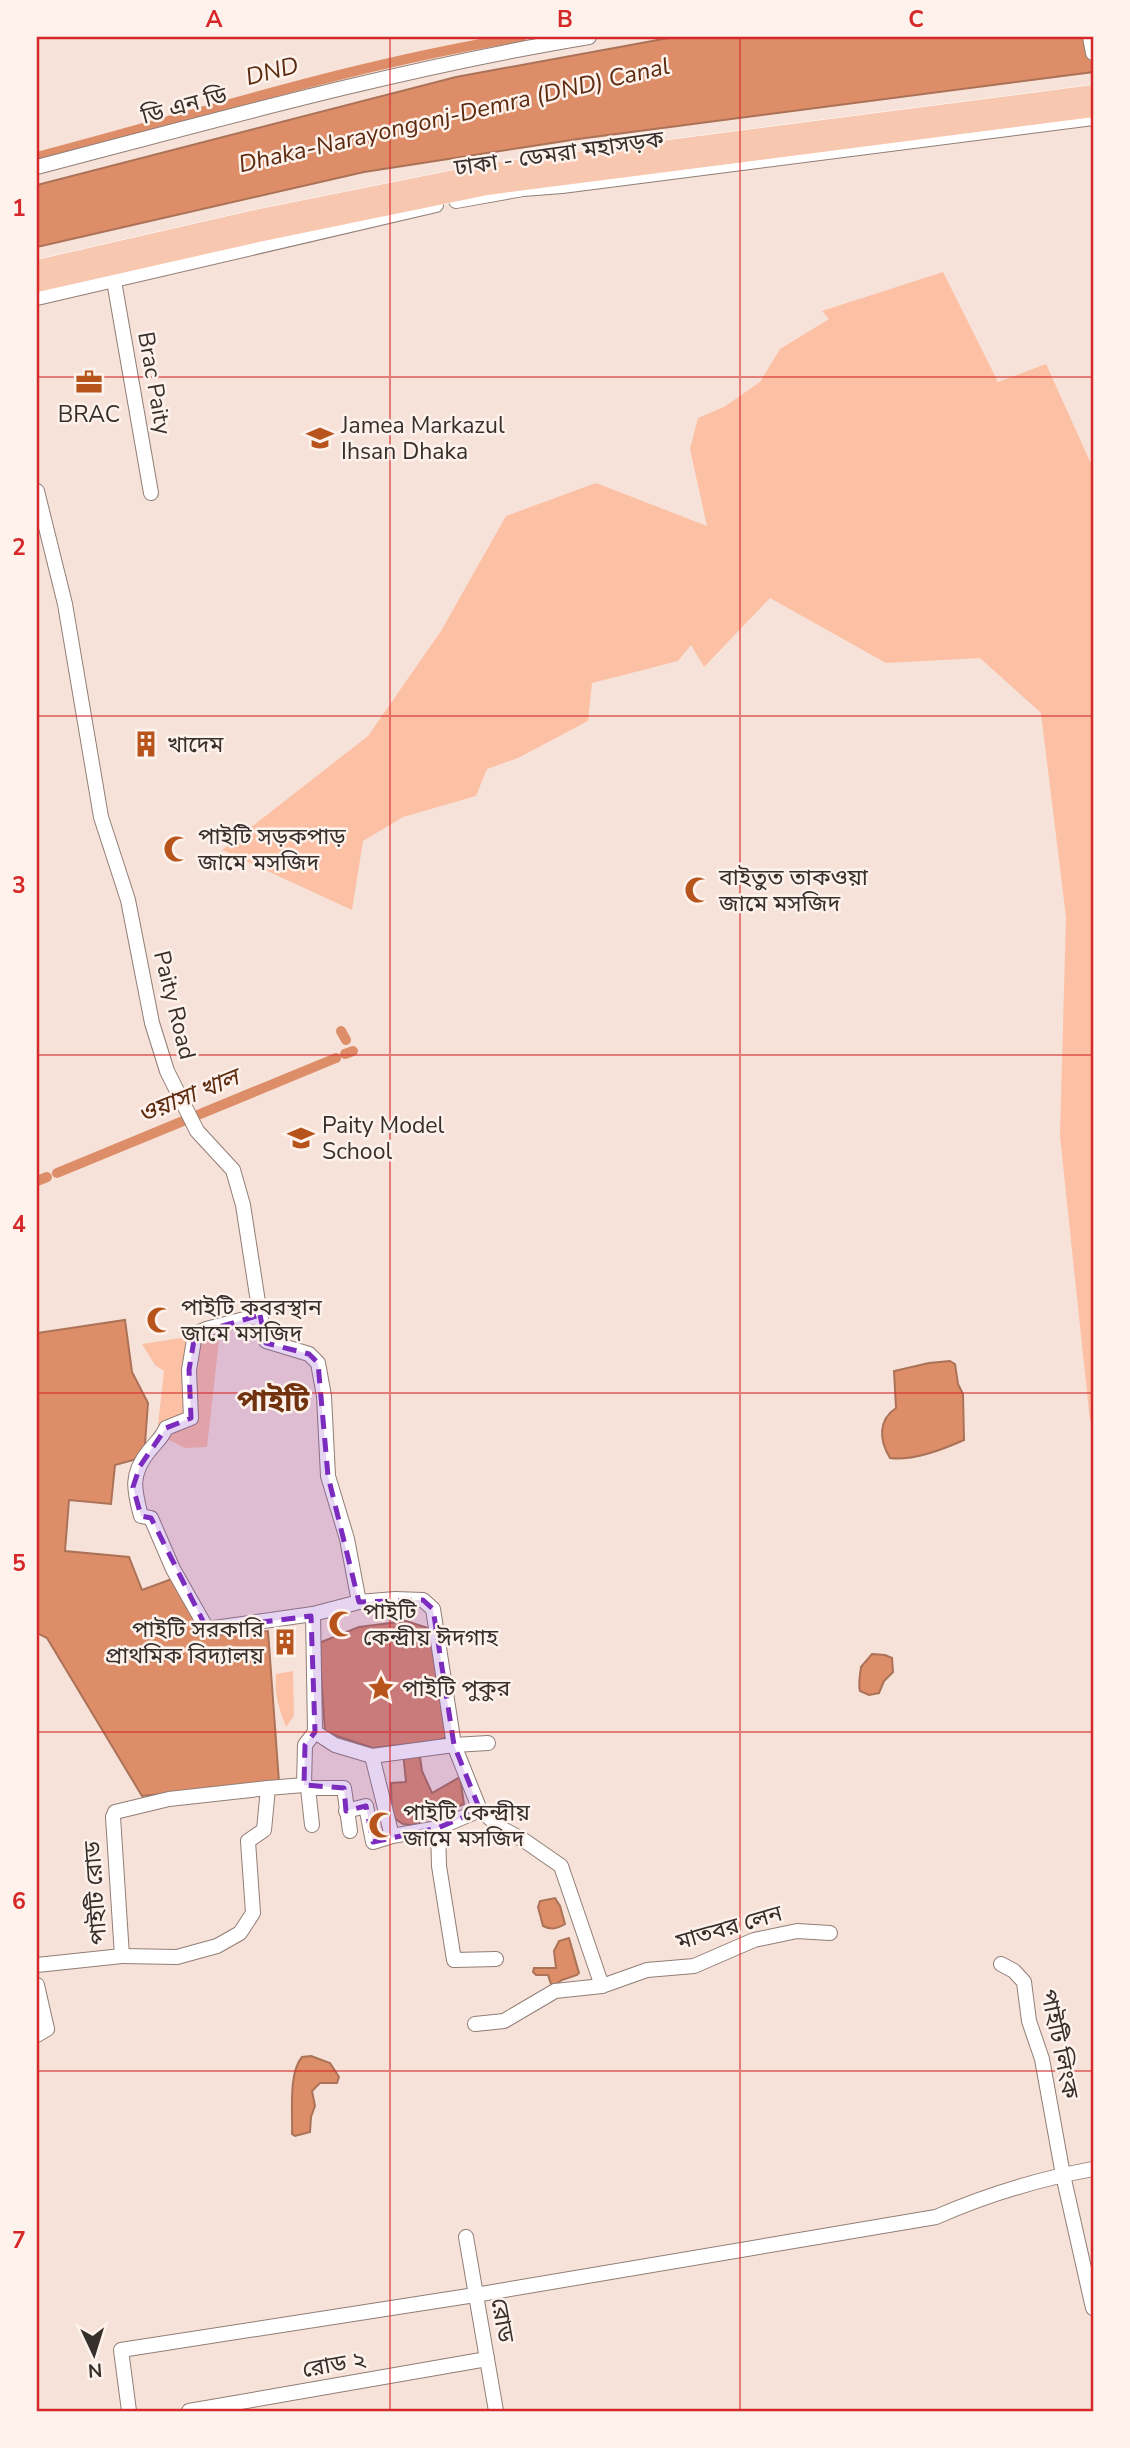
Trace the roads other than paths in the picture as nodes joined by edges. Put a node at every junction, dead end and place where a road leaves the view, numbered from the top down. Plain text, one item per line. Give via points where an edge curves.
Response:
1 (589, 37) edge
2 (1090, 37) edge
3 (532, 41) edge
4 (1093, 52) edge
5 (1093, 94) edge
6 (1093, 108) edge
7 (1093, 118) edge
8 (37, 167) edge
9 (37, 269) edge
10 (114, 281) junction
11 (37, 283) edge
12 (37, 298) edge
13 (37, 491) edge
14 (151, 493) dead end
15 (260, 1315) junction
16 (359, 1602) junction
17 (313, 1615) junction
18 (315, 1732) junction
19 (488, 1743) dead end
20 (454, 1745) junction
21 (372, 1756) junction
22 (306, 1787) junction
23 (268, 1788) junction
24 (480, 1810) junction
25 (346, 1811) junction
26 (312, 1825) dead end
27 (438, 1828) junction
28 (350, 1831) dead end
29 (393, 1836) junction
30 (830, 1933) dead end
31 (122, 1956) junction
32 (496, 1959) dead end
33 (1001, 1964) dead end
34 (37, 1965) edge
35 (37, 1985) edge
36 (602, 1986) junction
37 (475, 2024) dead end
38 (37, 2035) edge
39 (1093, 2169) edge
40 (1063, 2175) junction
41 (466, 2237) dead end
42 (475, 2295) junction
43 (1093, 2308) edge
44 (487, 2359) junction
45 (129, 2411) edge
46 (189, 2411) edge
47 (496, 2411) edge

1 - 3 street, ডি এন ডি
2 - 4 street
3 - 8 street, ডি এন ডি
5 - 9 main road, ঢাকা - ডেমরা মহাসড়ক via 484,173
6 - 11 main road, ঢাকা - ডেমরা মহাসড়ক via 486,186
7 - 10 street via 523,189 447,202
10 - 12 street
10 - 14 street, Brac Paity
13 - 15 street, Paity Road via 65,604 101,817 128,900 152,1023 167,1071 197,1131 233,1170
15 - 16 street, Paity Road via 266,1342 309,1354 318,1363 328,1476
15 - 17 street via 195,1334 188,1370 191,1418 166,1427 140,1466 133,1487 141,1516 151,1518 207,1629
16 - 17 street
16 - 20 street via 423,1600 433,1609
17 - 18 street
18 - 21 street via 335,1745
18 - 22 street via 305,1745
19 - 20 street
20 - 21 street
20 - 24 street
21 - 29 street
22 - 23 street
22 - 25 street via 344,1788
22 - 26 street
23 - 31 street via 264,1830 248,1841 253,1913 240,1933 217,1946 177,1957
23 - 31 street, পাইটি রোড via 169,1799 115,1812
24 - 27 street
24 - 36 street via 561,1866
25 - 28 street
25 - 29 street via 366,1806 373,1842
27 - 29 street
27 - 32 street via 439,1866 454,1961
30 - 36 street, মাতবর লেন via 797,1931 754,1940 694,1966 647,1970
31 - 34 street, পাইটি রোড
33 - 40 street, পাইটি লিংক via 1024,1982
35 - 38 street via 47,2029
36 - 37 street, মাতবর লেন via 555,1991 504,2021
39 - 40 street
40 - 42 street via 970,2202 936,2217
40 - 43 street, পাইটি লিংক
41 - 42 street, রোড
42 - 44 street, রোড
42 - 45 street via 121,2350
44 - 46 street, রোড ২
44 - 47 street, রোড

